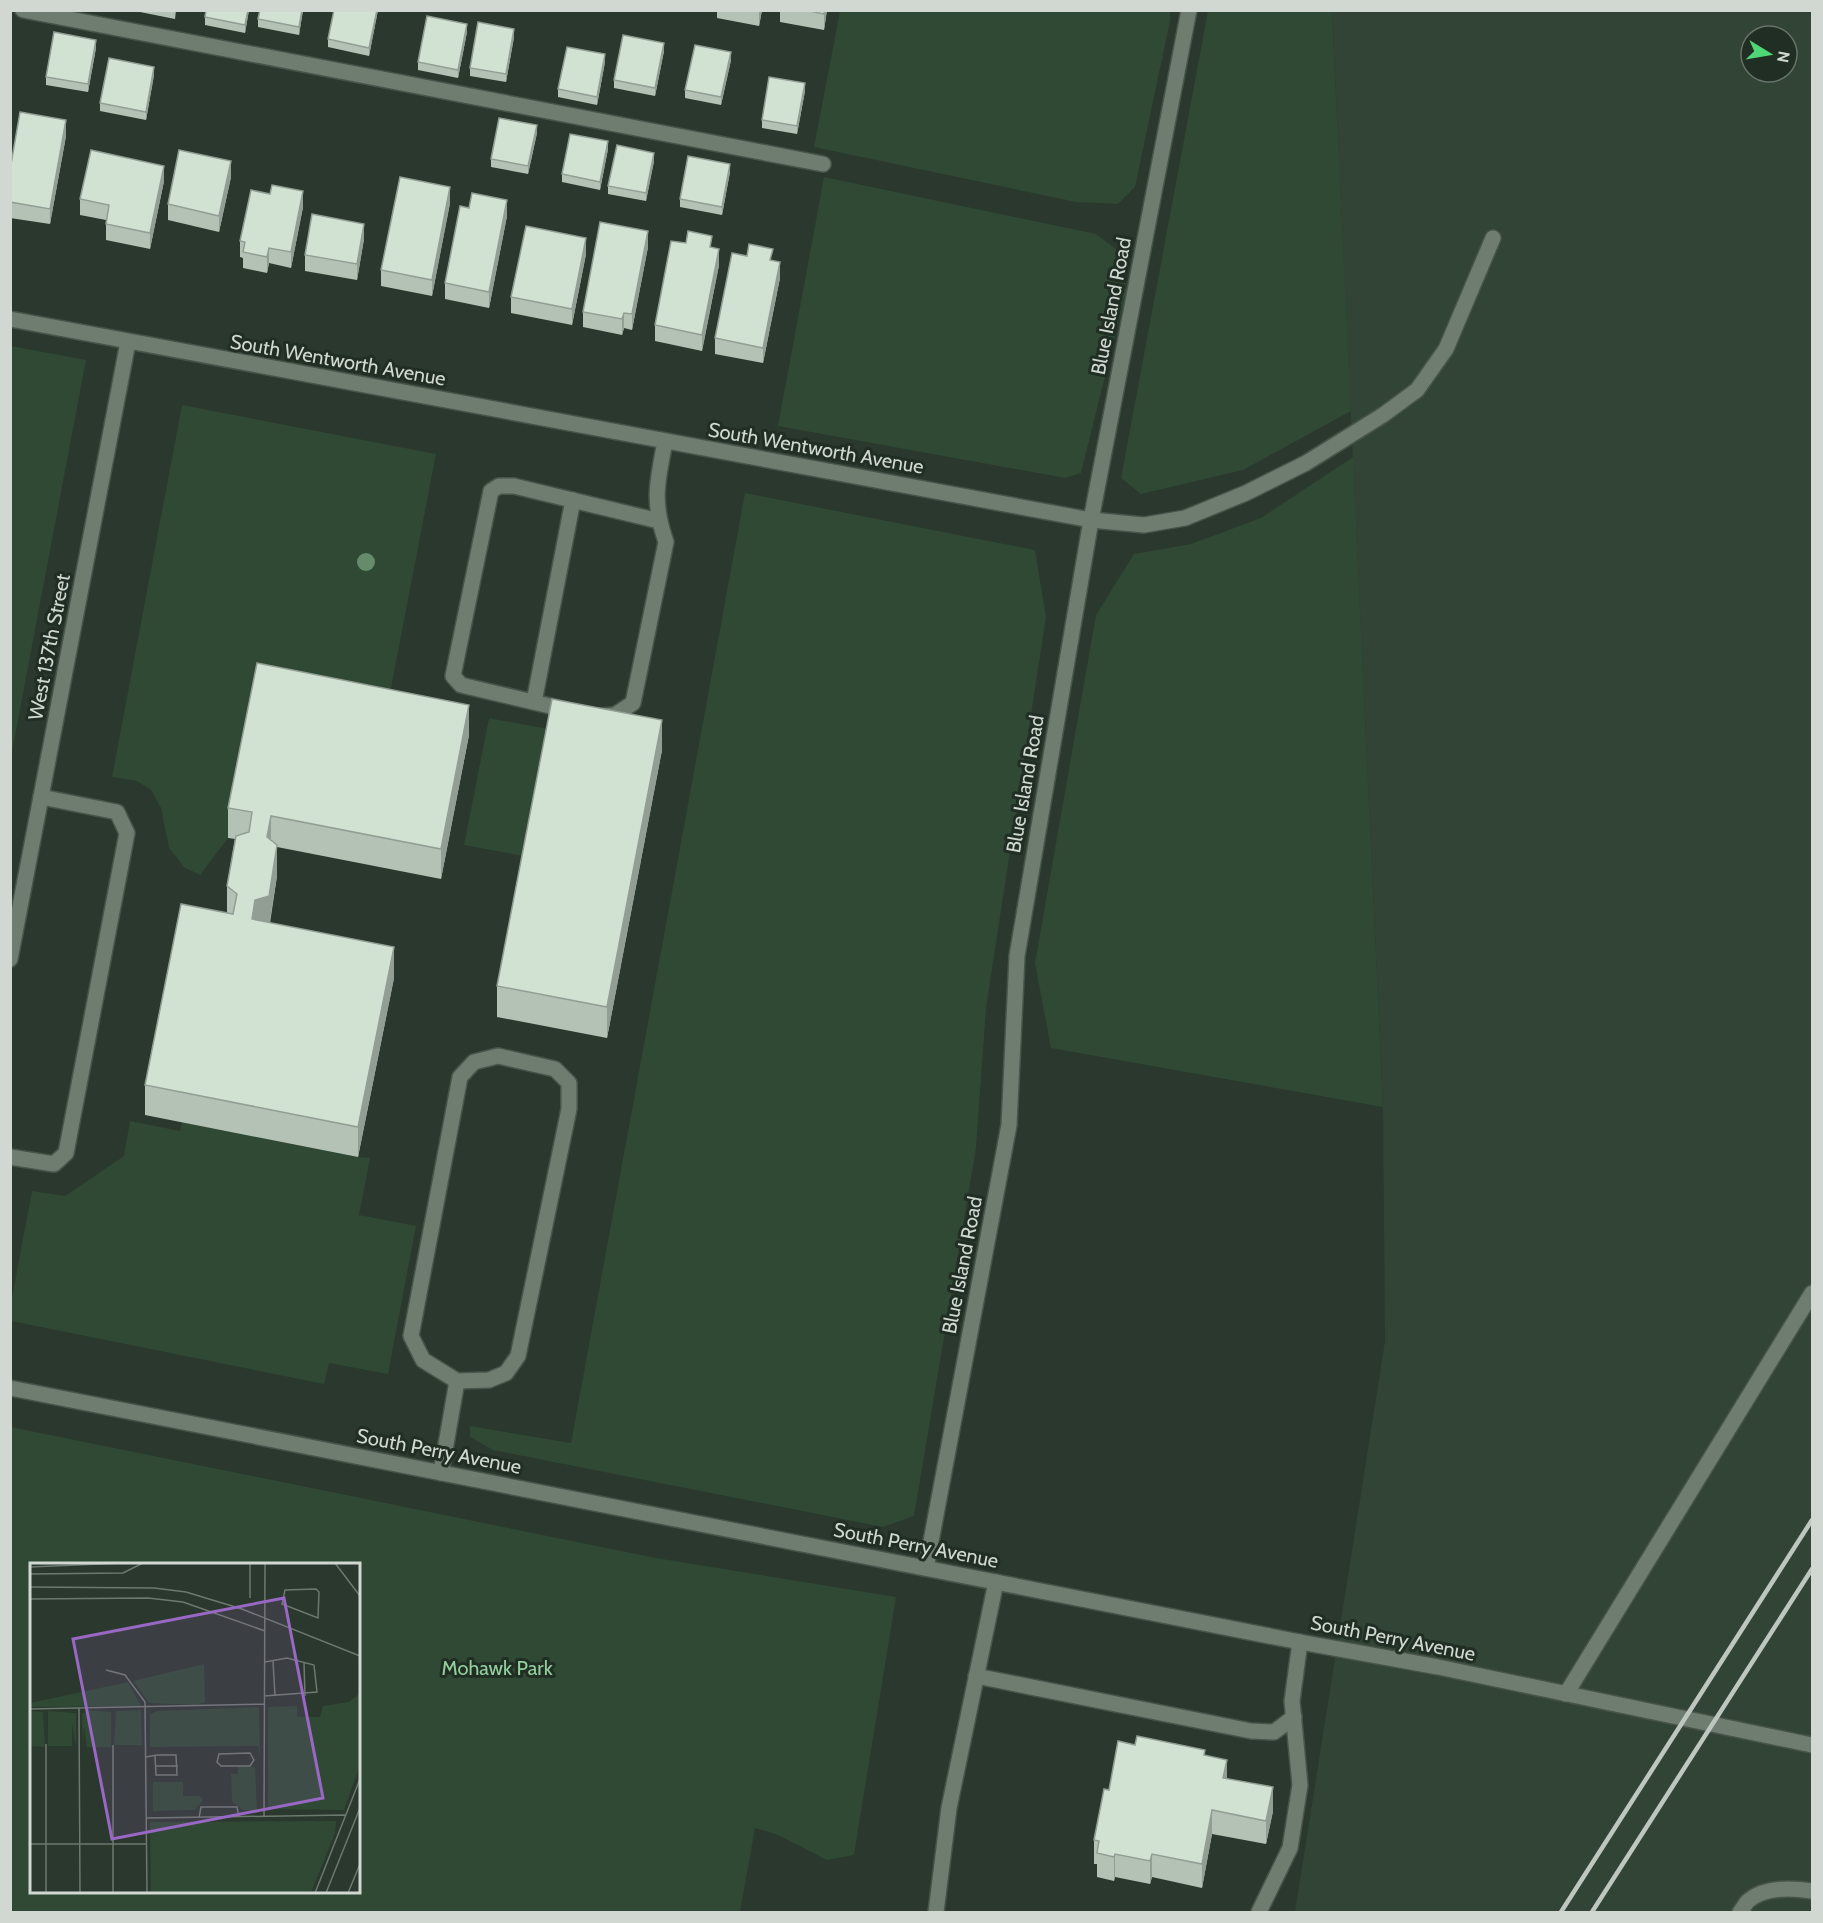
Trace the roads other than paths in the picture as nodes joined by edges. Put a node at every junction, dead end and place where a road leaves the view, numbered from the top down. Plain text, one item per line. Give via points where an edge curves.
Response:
1 (23, 10) edge
2 (1189, 10) edge
3 (823, 164) dead end
4 (1493, 238) dead end
5 (10, 320) edge
6 (128, 342) junction
7 (665, 442) junction
8 (573, 501) junction
9 (1091, 520) junction
10 (659, 521) junction
11 (534, 702) junction
12 (41, 797) junction
13 (10, 958) edge
14 (10, 1156) edge
15 (1812, 1293) edge
16 (457, 1382) junction
17 (10, 1388) edge
18 (441, 1473) junction
19 (926, 1568) junction
20 (996, 1582) junction
21 (1300, 1642) junction
22 (976, 1676) junction
23 (1566, 1694) junction
24 (1294, 1718) junction
25 (1812, 1745) edge
26 (1812, 1891) edge
27 (936, 1912) edge
28 (1259, 1912) edge
29 (1740, 1912) edge

1 - 3 street
2 - 9 street, Blue Island Road
4 - 9 street, South Wentworth Avenue via 1446,349 1417,390 1383,415 1306,463 1246,494 1185,518 1144,525
5 - 6 street, South Wentworth Avenue
6 - 7 street, South Wentworth Avenue
6 - 12 street, West 137th Street
7 - 9 street, South Wentworth Avenue
7 - 10 street via 656,487
8 - 10 street
8 - 11 street
8 - 11 street via 514,486 499,486 491,491 453,676 461,685
9 - 19 street, Blue Island Road via 1017,956 1009,1125
10 - 11 street via 666,542 633,703 615,715 591,716
12 - 13 street, West 137th Street
12 - 14 street via 117,812 127,833 66,1153 54,1164
15 - 23 street
16 - 16 street via 423,1360 411,1336 460,1077 474,1062 498,1056 555,1069 569,1083 569,1109 518,1356 506,1373 489,1380
16 - 18 street
17 - 18 street, South Perry Avenue
18 - 19 street, South Perry Avenue
19 - 20 street, South Perry Avenue
20 - 21 street, South Perry Avenue
20 - 22 street
21 - 23 street, South Perry Avenue
21 - 24 street via 1292,1701
22 - 24 street via 1251,1731 1274,1732
22 - 27 street via 949,1808
23 - 25 street, South Perry Avenue
24 - 28 street via 1300,1785 1290,1848
26 - 29 street via 1795,1888 1761,1894

